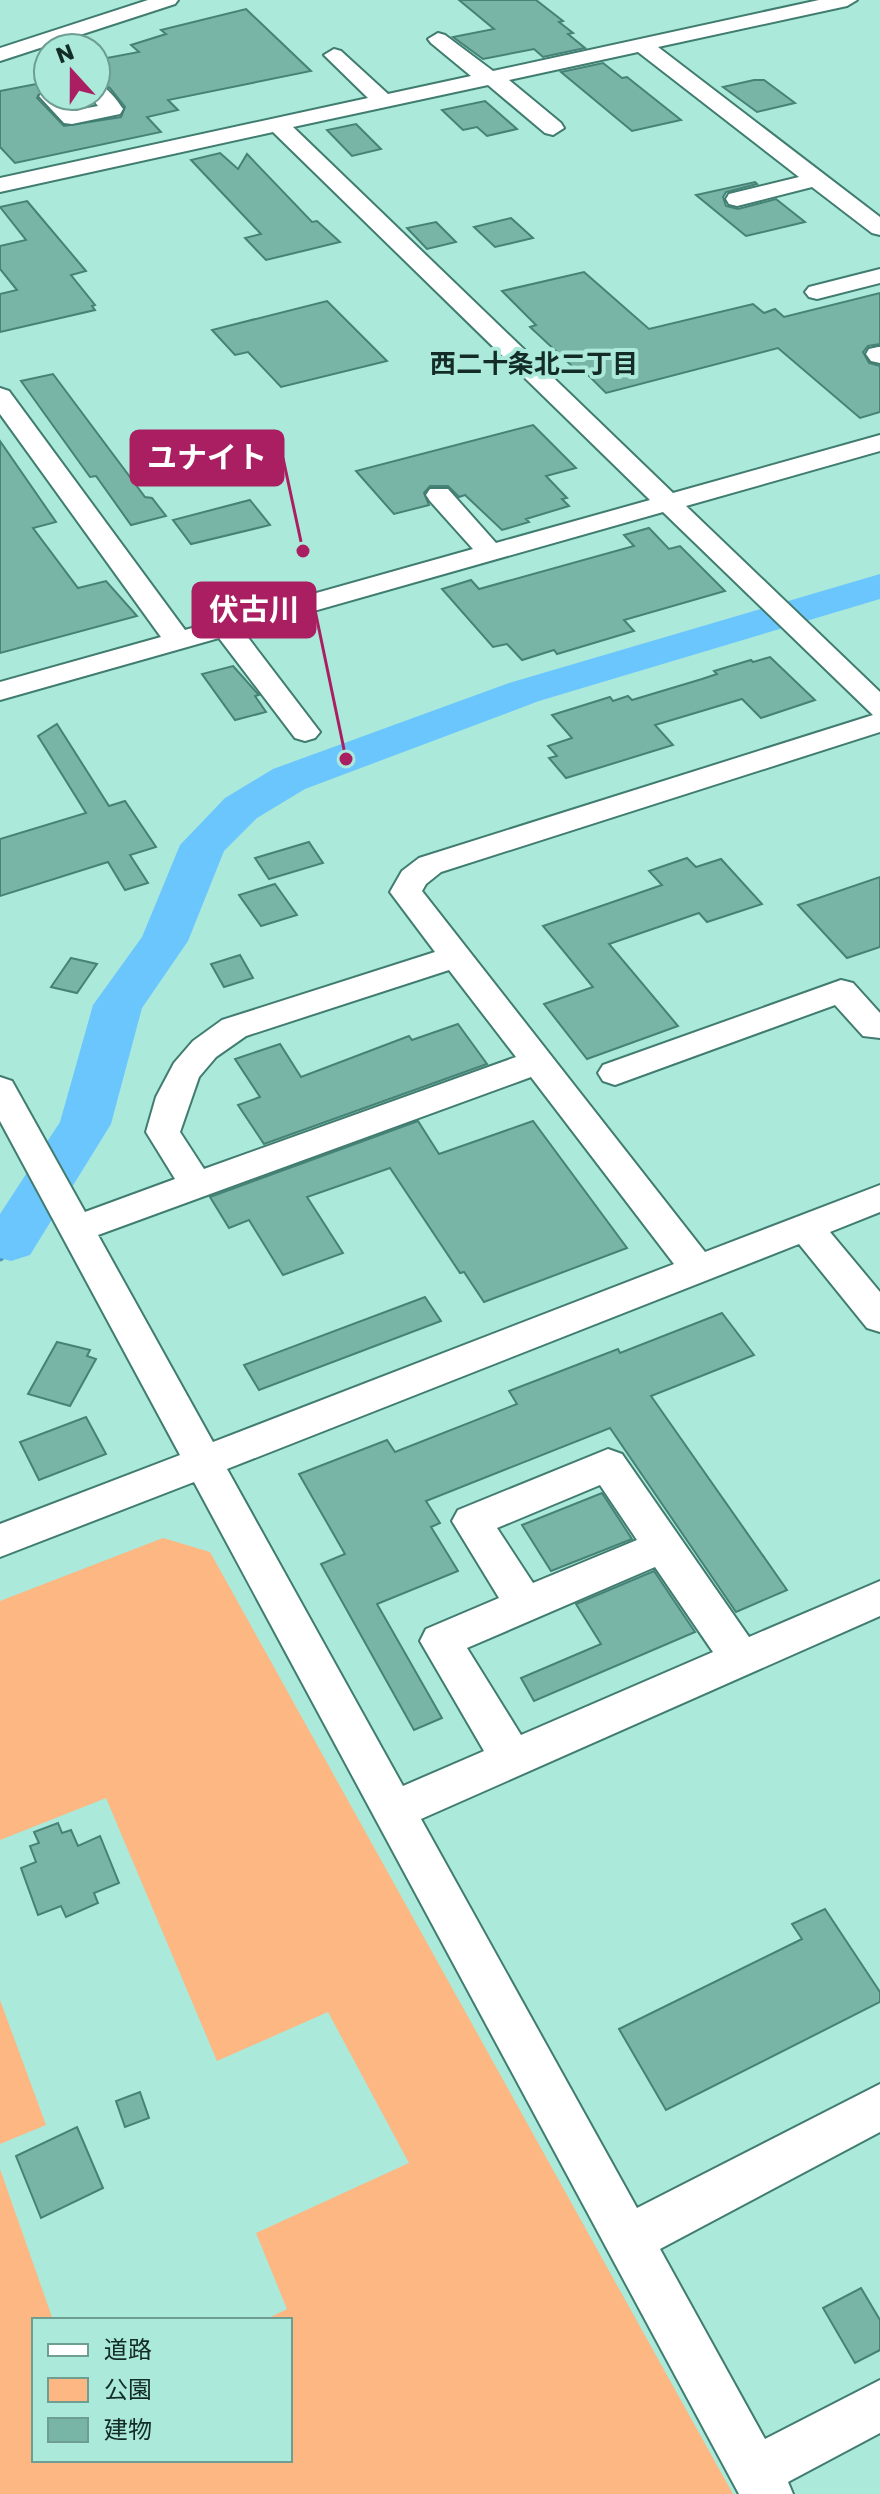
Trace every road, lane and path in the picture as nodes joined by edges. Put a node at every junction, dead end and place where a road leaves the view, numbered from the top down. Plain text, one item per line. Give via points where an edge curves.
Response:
1 (168, 0) edge
2 (847, 0) edge
3 (438, 39) dead end
4 (641, 44) junction
5 (0, 55) edge
6 (334, 55) dead end
7 (490, 78) junction
8 (383, 101) junction
9 (66, 112) edge
10 (98, 112) edge
11 (94, 113) junction
12 (277, 124) junction
13 (553, 128) dead end
14 (133, 156) junction
15 (817, 179) junction
16 (0, 185) edge
17 (737, 199) dead end
18 (880, 228) edge
19 (880, 276) edge
20 (817, 292) dead end
21 (0, 396) edge
22 (880, 443) edge
23 (439, 495) dead end
24 (668, 503) junction
25 (491, 553) junction
26 (225, 627) junction
27 (178, 640) junction
28 (0, 691) edge
29 (880, 708) edge
30 (880, 722) edge
31 (305, 732) dead end
32 (456, 957) junction
33 (880, 1026) edge
34 (538, 1062) junction
35 (615, 1073) dead end
36 (0, 1089) edge
37 (196, 1185) junction
38 (880, 1198) edge
39 (73, 1225) junction
40 (805, 1227) junction
41 (698, 1269) junction
42 (880, 1318) edge
43 (202, 1462) junction
44 (0, 1541) edge
45 (663, 1546) junction
46 (880, 1598) edge
47 (525, 1605) junction
48 (741, 1659) junction
49 (512, 1759) junction
50 (393, 1811) junction
51 (880, 2107) edge
52 (628, 2239) junction
53 (880, 2405) edge
54 (761, 2483) edge

1 - 5 street
2 - 4 street
3 - 7 street
4 - 7 street
4 - 15 street
6 - 8 street
7 - 8 street
7 - 13 street
8 - 12 street
9 - 11 street via 72,118
10 - 11 street
11 - 14 street
12 - 14 street
12 - 24 street
14 - 16 street
15 - 17 street
15 - 18 street
19 - 20 street
21 - 27 street
22 - 24 street
23 - 25 street
24 - 25 street
24 - 29 street
25 - 26 street
26 - 27 street
26 - 31 street
27 - 28 street
30 - 32 street via 430,865 413,878 406,892
32 - 34 street
32 - 37 street via 234,1028 202,1047 174,1090 163,1132
33 - 35 street via 875,1028 841,991
34 - 37 street
34 - 41 street
36 - 39 street
37 - 39 street
38 - 40 street
39 - 43 street
40 - 41 street
40 - 42 street
41 - 43 street
43 - 44 street
43 - 50 street
45 - 47 street
45 - 47 street via 608,1465 472,1521
45 - 48 street
46 - 48 street
47 - 49 street via 441,1641
48 - 49 street
49 - 50 street
50 - 52 street
51 - 52 street
52 - 54 street
53 - 54 street

